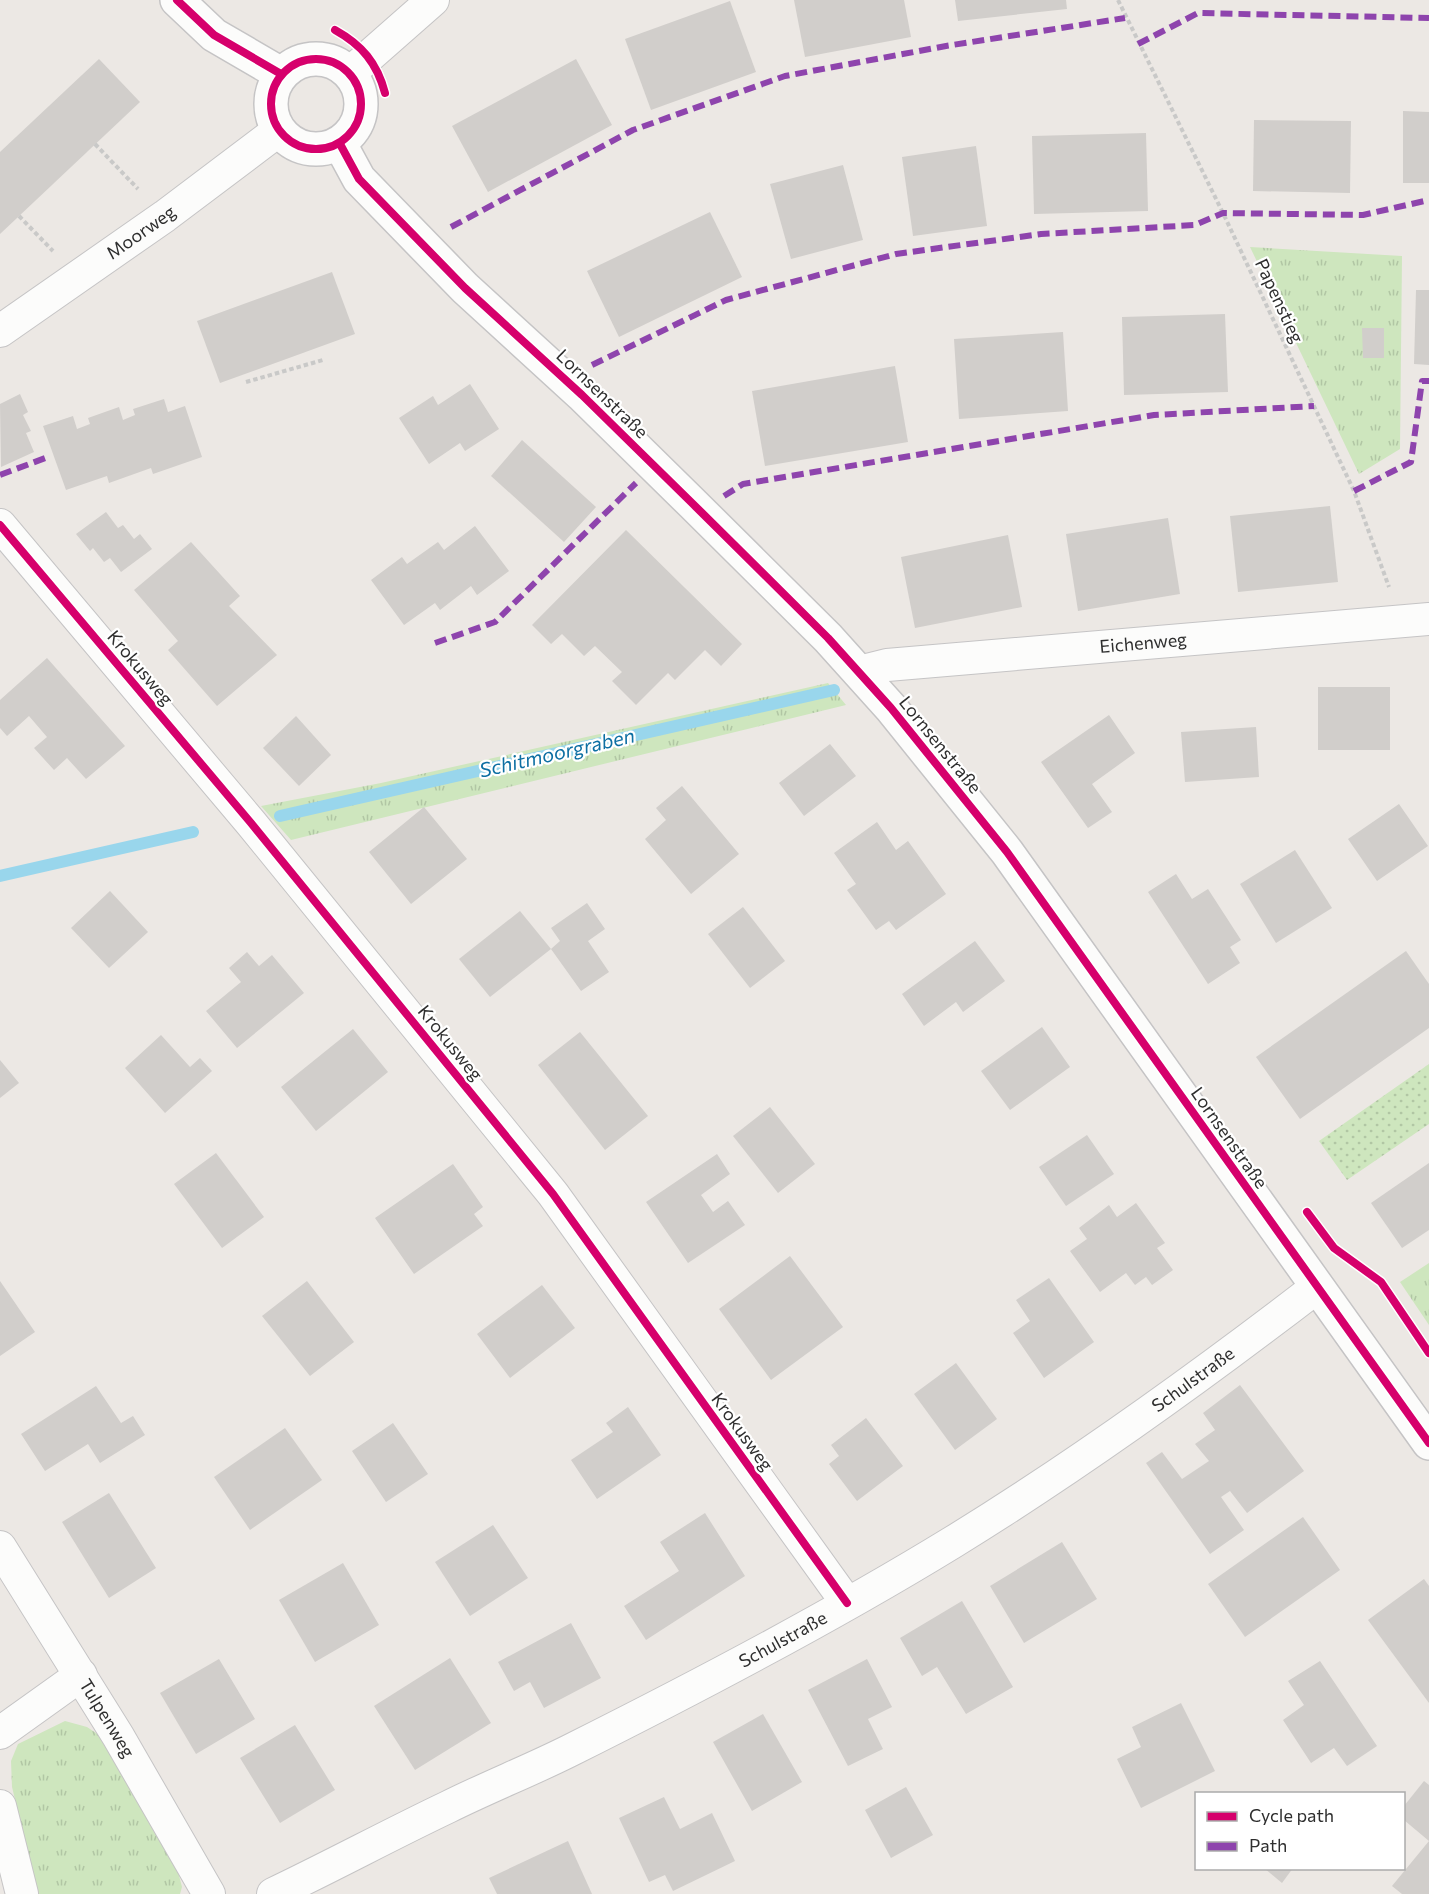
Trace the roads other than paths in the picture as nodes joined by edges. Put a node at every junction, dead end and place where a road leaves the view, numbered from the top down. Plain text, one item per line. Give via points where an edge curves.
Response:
1 (177, 0) edge
2 (433, 0) edge
3 (350, 73) junction
4 (281, 74) junction
5 (279, 130) junction
6 (340, 144) junction
7 (0, 330) edge
8 (0, 525) edge
9 (1415, 620) edge
10 (859, 672) junction
11 (1317, 1287) junction
12 (1429, 1443) edge
13 (0, 1547) edge
14 (847, 1603) junction
15 (81, 1675) junction
16 (0, 1733) edge
17 (0, 1806) edge
18 (22, 1894) edge
19 (209, 1894) edge
20 (273, 1894) edge

1 - 4 street via 214,35
2 - 3 street
3 - 4 street via 323,59 293,64
3 - 6 street via 357,85 362,111 358,124
4 - 5 street via 270,102
5 - 6 street via 288,141 307,149
5 - 7 street, Moorweg via 165,216
6 - 10 street, Lornsenstraße via 359,179 465,288 614,426
8 - 14 street, Krokusweg via 252,823 553,1194
9 - 10 street, Eichenweg via 888,665
10 - 11 street, Lornsenstraße via 1007,852
11 - 12 street, Lornsenstraße
11 - 14 street, Schulstraße via 1076,1463 952,1543
13 - 15 street, Tulpenweg
14 - 20 street, Schulstraße via 577,1747
15 - 16 street
15 - 19 street, Tulpenweg
17 - 18 street

